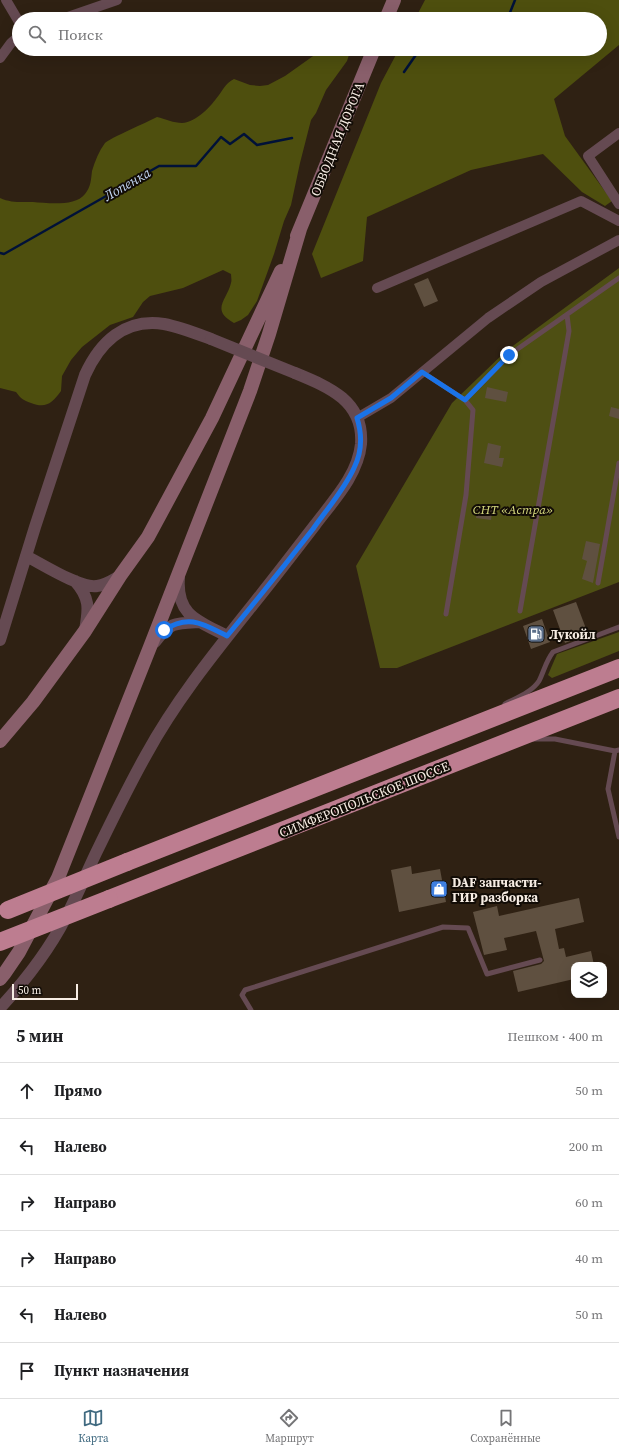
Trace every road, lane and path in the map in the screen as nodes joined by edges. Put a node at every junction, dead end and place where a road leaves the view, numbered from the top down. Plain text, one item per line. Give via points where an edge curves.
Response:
1 (6, 0) edge
2 (117, 0) edge
3 (394, 0) edge
4 (13, 12) edge
5 (82, 12) edge
6 (389, 12) edge
7 (12, 42) edge
8 (371, 56) edge
9 (0, 58) edge
10 (619, 132) edge
11 (619, 204) edge
12 (619, 221) edge
13 (300, 228) junction
14 (619, 240) edge
15 (619, 278) edge
16 (377, 288) dead end
17 (567, 315) junction
18 (422, 372) junction
19 (465, 400) junction
20 (357, 418) junction
21 (619, 464) edge
22 (26, 556) junction
23 (179, 575) junction
24 (120, 576) junction
25 (75, 581) junction
26 (598, 583) dead end
27 (520, 611) dead end
28 (446, 614) dead end
29 (199, 622) junction
30 (619, 627) edge
31 (85, 631) junction
32 (227, 636) junction
33 (0, 640) edge
34 (150, 647) junction
35 (619, 668) edge
36 (619, 698) edge
37 (502, 706) dead end
38 (496, 710) dead end
39 (472, 726) junction
40 (514, 739) junction
41 (0, 741) edge
42 (617, 751) edge
43 (619, 837) edge
44 (3, 912) edge
45 (0, 942) edge
46 (540, 960) dead end
47 (0, 979) edge
48 (0, 1008) edge
49 (251, 1010) edge

1 - 4 street
2 - 5 street
3 - 6 main road
7 - 9 street
8 - 13 main road, ОБВОДНАЯ ДОРОГА
10 - 11 street via 588,156
12 - 16 street via 582,200
13 - 23 main road via 270,334 250,392
13 - 24 main road via 212,418 148,537
14 - 18 street via 541,282 488,318
15 - 17 lane
17 - 19 lane via 509,355
17 - 27 lane via 569,331
18 - 19 lane
18 - 20 street via 391,398
19 - 28 lane via 473,410 466,495
20 - 22 street, bridge via 342,397 332,390 211,339 162,324 131,327 118,333 99,350 85,375
20 - 32 street via 361,431 360,446 355,467 342,490
21 - 26 lane
22 - 25 street
22 - 33 street
23 - 29 street via 178,590 181,602 189,614
23 - 34 main road
24 - 25 street via 96,586 87,586
24 - 31 main road
25 - 31 street via 87,600
29 - 32 street
29 - 34 street via 172,625 164,630
30 - 37 lane via 553,652 535,686
31 - 41 main road via 33,702
32 - 48 street via 146,754 66,918 36,965
34 - 47 main road via 58,878 19,952
35 - 39 highway
36 - 40 highway, СИМФЕРОПОЛЬСКОЕ ШОССЕ
38 - 39 lane
39 - 44 highway, bridge
40 - 42 lane via 555,739
40 - 45 highway, СИМФЕРОПОЛЬСКОЕ ШОССЕ, bridge
42 - 43 lane via 608,789
46 - 49 lane via 487,974 468,928 444,927 245,990 242,995

